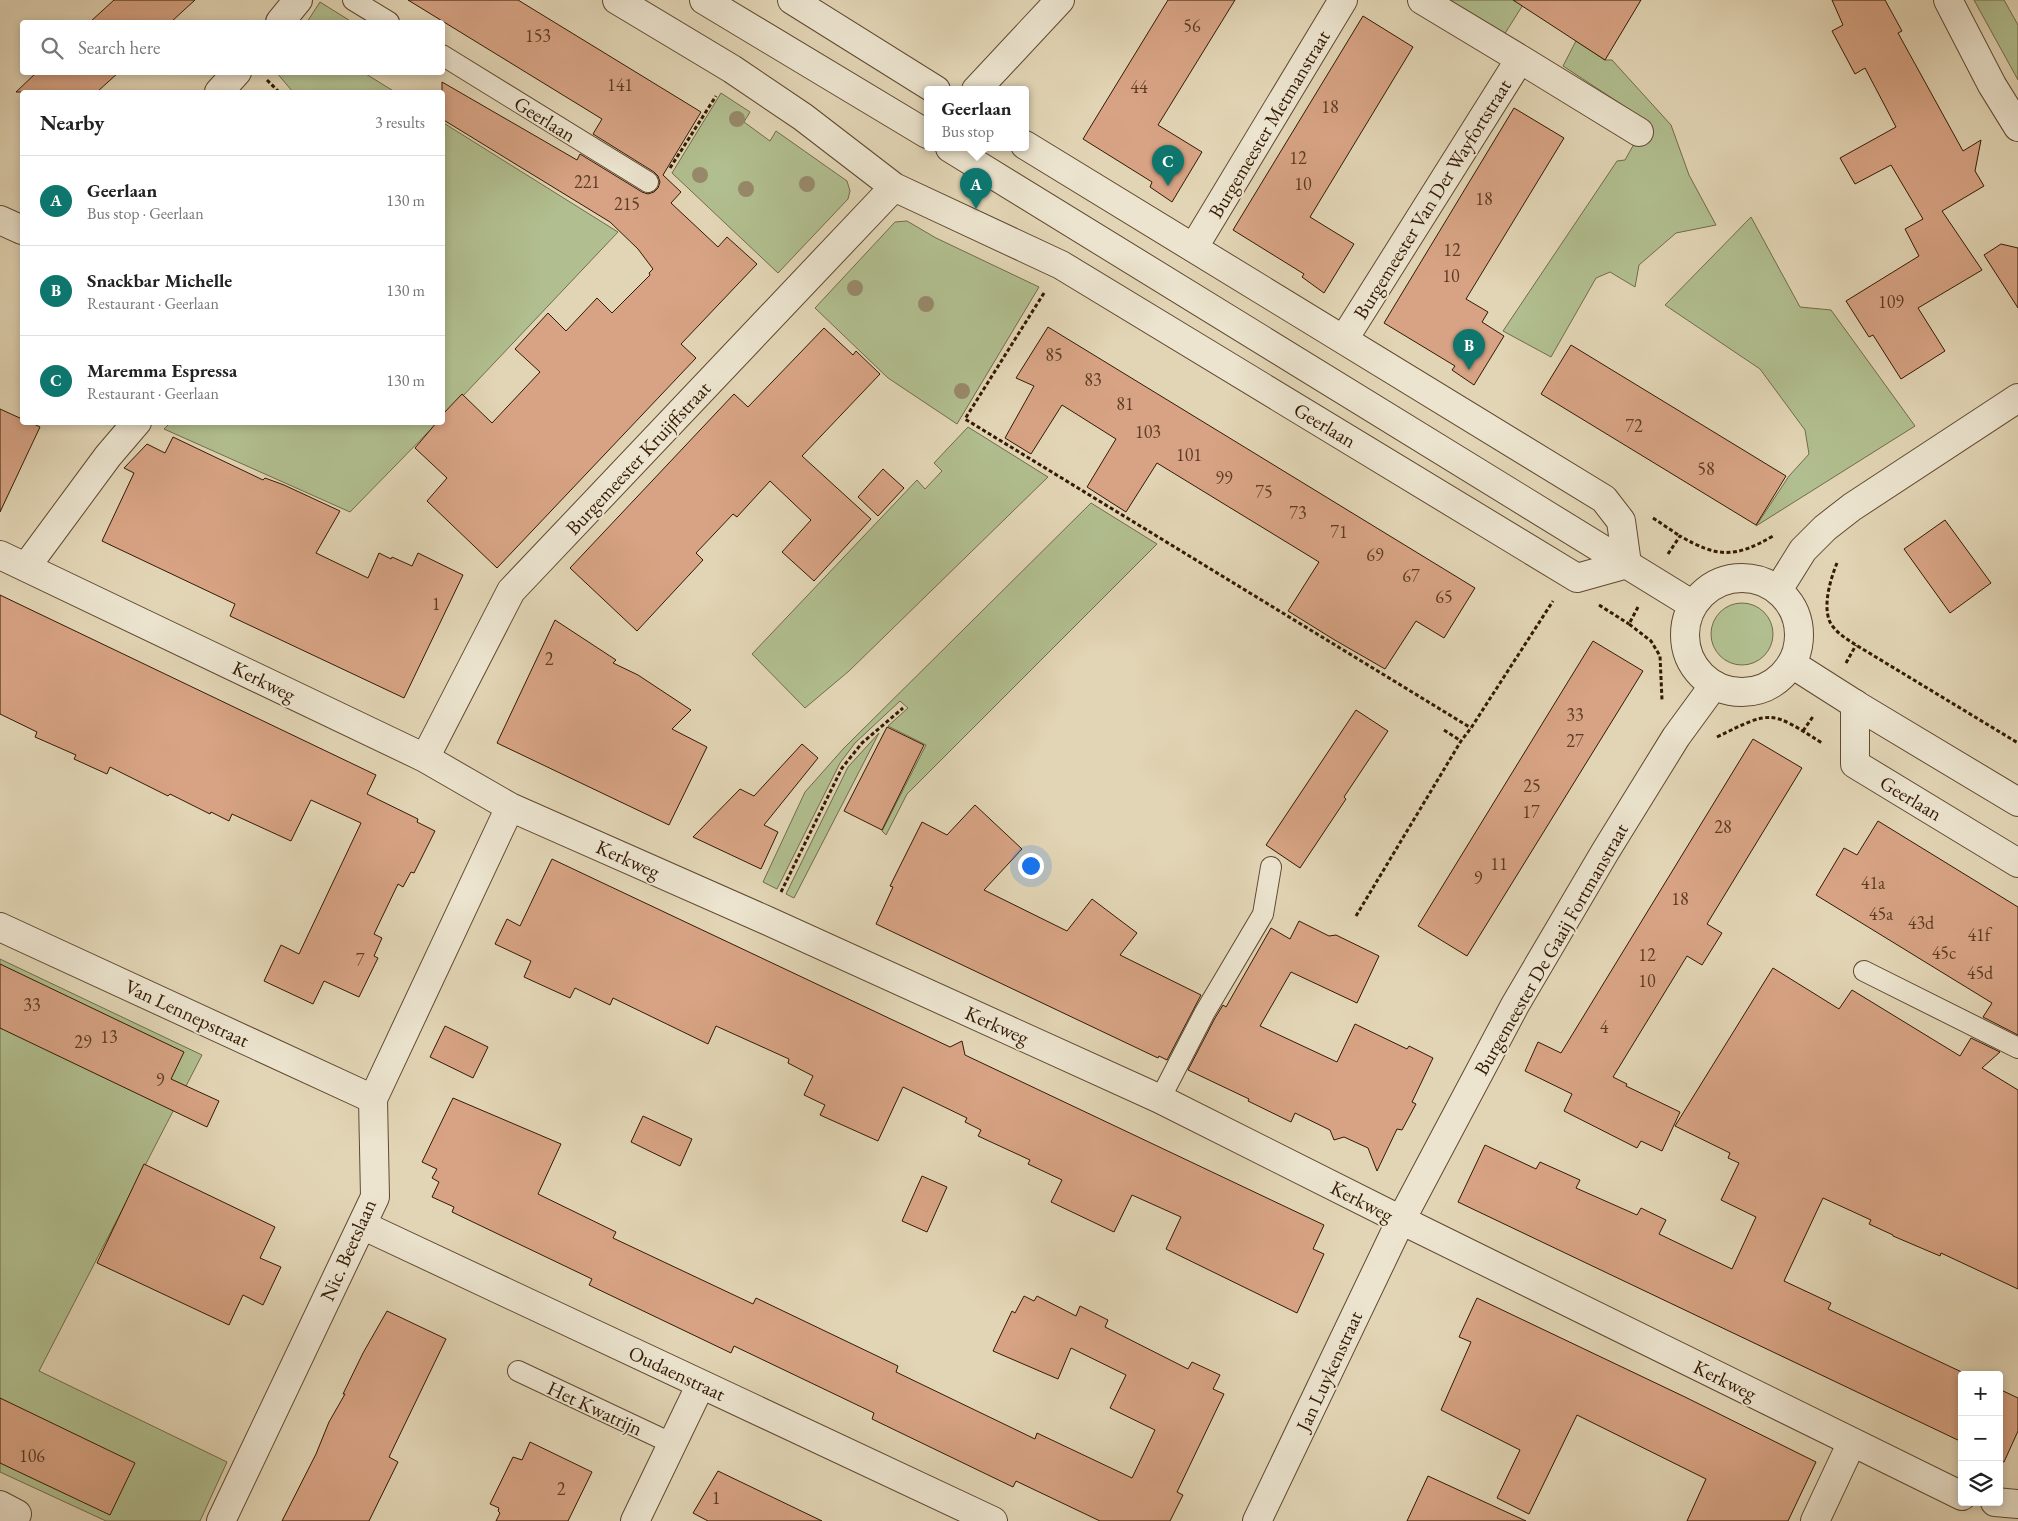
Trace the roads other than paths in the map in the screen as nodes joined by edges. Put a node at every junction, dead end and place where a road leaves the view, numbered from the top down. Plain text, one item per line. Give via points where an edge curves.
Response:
1 (298, 0) edge
2 (353, 0) edge
3 (617, 0) edge
4 (704, 0) edge
5 (792, 0) edge
6 (1060, 0) edge
7 (1344, 0) edge
8 (1422, 0) edge
9 (1948, 0) edge
10 (282, 20) edge
11 (386, 20) edge
12 (445, 57) edge
13 (1520, 59) junction
14 (234, 75) edge
15 (930, 86) edge
16 (980, 86) edge
17 (221, 90) edge
18 (2018, 126) edge
19 (924, 132) edge
20 (1640, 132) dead end
21 (1029, 147) edge
22 (955, 151) edge
23 (648, 182) road end
24 (894, 187) junction
25 (0, 220) edge
26 (20, 229) edge
27 (1194, 247) junction
28 (1344, 339) junction
29 (2018, 398) edge
30 (134, 425) edge
31 (0, 555) edge
32 (1627, 564) junction
33 (26, 567) junction
34 (1778, 590) junction
35 (1693, 605) junction
36 (1792, 664) junction
37 (1714, 686) junction
38 (1854, 704) junction
39 (424, 758) junction
40 (2018, 802) edge
41 (510, 807) junction
42 (2018, 863) edge
43 (1271, 867) dead end
44 (0, 926) edge
45 (1864, 971) dead end
46 (2018, 1048) edge
47 (1160, 1099) junction
48 (373, 1100) junction
49 (1400, 1220) junction
50 (362, 1225) junction
51 (518, 1371) dead end
52 (701, 1384) junction
53 (1852, 1442) junction
54 (673, 1444) junction
55 (1958, 1494) edge
56 (2003, 1503) edge
57 (2018, 1504) edge
58 (0, 1505) edge
59 (14, 1521) edge
60 (221, 1521) edge
61 (636, 1521) edge
62 (993, 1521) edge
63 (1257, 1521) edge
64 (1815, 1521) edge

1 - 10 street
2 - 11 lane
3 - 24 street, Geerlaan via 803,117
4 - 19 street
5 - 15 street
6 - 16 street
7 - 27 street, Burgemeester Metmanstraat
8 - 13 street, Burgemeester Van Der Wayfortstraat
9 - 18 street
12 - 23 lane, Geerlaan
13 - 20 street, Burgemeester Van Der Wayfortstraat
13 - 28 street, Burgemeester Van Der Wayfortstraat
14 - 17 street
21 - 27 street
22 - 32 street, Geerlaan
24 - 32 street, Geerlaan via 1061,265 1577,578
24 - 39 street, Burgemeester Kruijffstraat via 511,591
25 - 26 street
27 - 28 street
28 - 32 street via 1604,499 1621,521
29 - 34 street via 1852,507 1820,532 1803,550
30 - 33 street
31 - 33 street, Kerkweg
32 - 35 street, Geerlaan
33 - 39 street, Kerkweg
34 - 35 street via 1765,582 1732,578 1717,584
34 - 36 street via 1797,616 1799,649
35 - 37 street via 1686,627 1687,650 1692,664
36 - 37 street via 1772,685 1758,691 1743,693
36 - 38 street
37 - 49 street, Burgemeester De Gaaij Fortmanstraat via 1685,723 1605,852 1516,1005
38 - 40 street
38 - 42 street, Geerlaan via 1855,764
39 - 41 street, Kerkweg
41 - 47 street, Kerkweg
41 - 48 street, Nic. Beetslaan
43 - 47 lane via 1263,914 1205,1012
44 - 48 street, Van Lennepstraat
45 - 46 lane
47 - 49 street, Kerkweg
48 - 50 street, Nic. Beetslaan via 374,1197
49 - 53 street, Kerkweg
49 - 63 street, Jan Luykenstraat
50 - 52 street, Oudaenstraat
50 - 60 street, Nic. Beetslaan
51 - 54 lane, Het Kwatrijn
52 - 54 street
52 - 62 street, Oudaenstraat
53 - 55 street, Kerkweg
53 - 64 street
54 - 61 street
56 - 57 street
58 - 59 street via 17,1514

